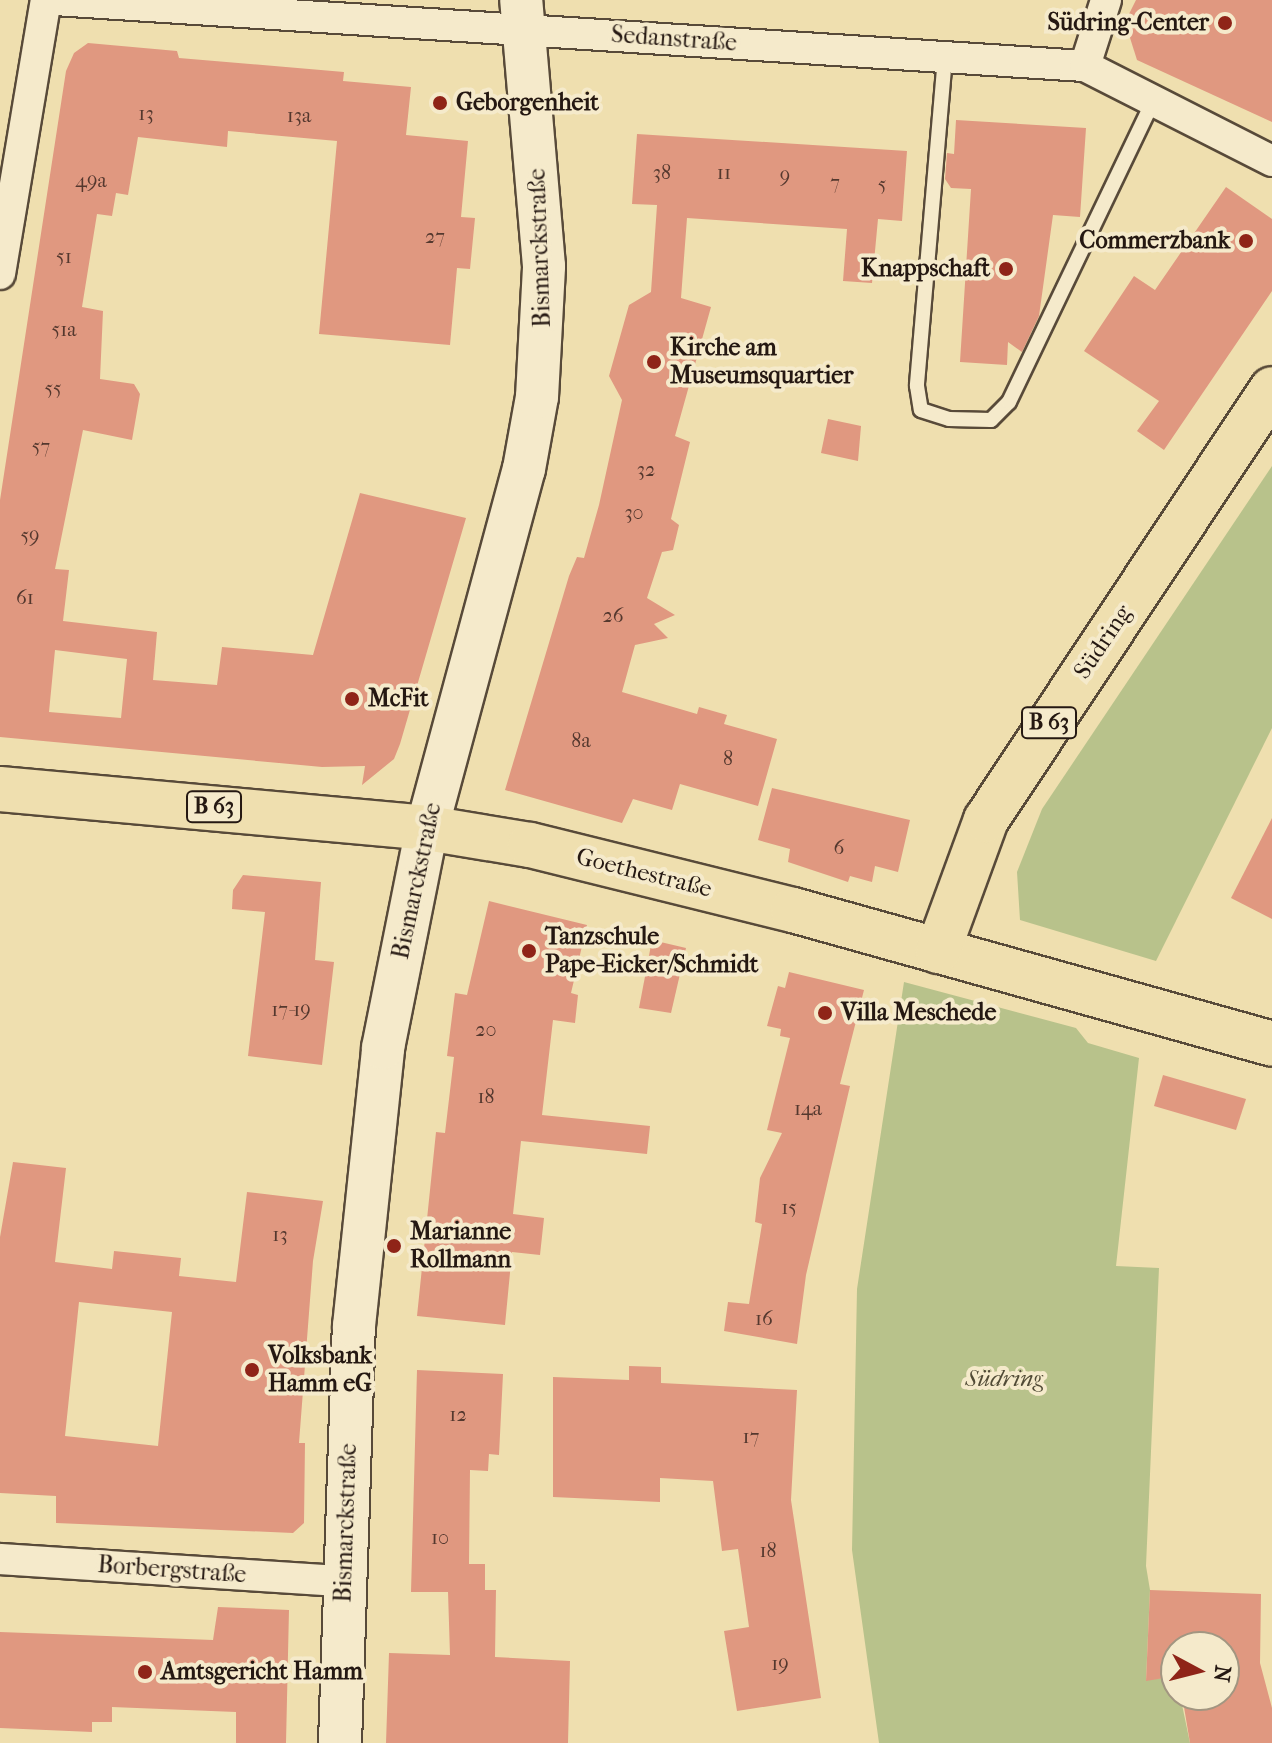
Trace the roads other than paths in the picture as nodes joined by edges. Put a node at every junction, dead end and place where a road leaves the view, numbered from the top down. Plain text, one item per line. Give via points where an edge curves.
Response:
1 (46, 0) edge
2 (55, 0) edge
3 (1106, 0) edge
4 (522, 15) edge
5 (945, 57) junction
6 (1085, 66) junction
7 (1155, 98) junction
8 (1272, 161) edge
9 (0, 274) edge
10 (1272, 389) edge
11 (0, 789) edge
12 (427, 828) junction
13 (938, 951) junction
14 (1272, 1044) edge
15 (0, 1559) edge
16 (343, 1581) junction
17 (340, 1743) edge

1 - 9 street
2 - 4 street, Sedanstraße
3 - 6 street
4 - 5 street, Sedanstraße
4 - 12 street, Bismarckstraße via 544,266 537,397 524,469
5 - 6 street, Sedanstraße
5 - 7 lane via 917,386 921,410 949,419 991,420 1009,402
6 - 7 street, Sedanstraße
7 - 8 street, Sedanstraße
10 - 13 main road, Südring / B 63 via 986,820
11 - 12 main road, Goethestraße / B 63
12 - 13 main road, Goethestraße / B 63 via 530,845
12 - 16 street, Bismarckstraße via 383,1048 366,1176
13 - 14 main road, Goethestraße / B 63
15 - 16 street, Borbergstraße
16 - 17 street, Bismarckstraße

